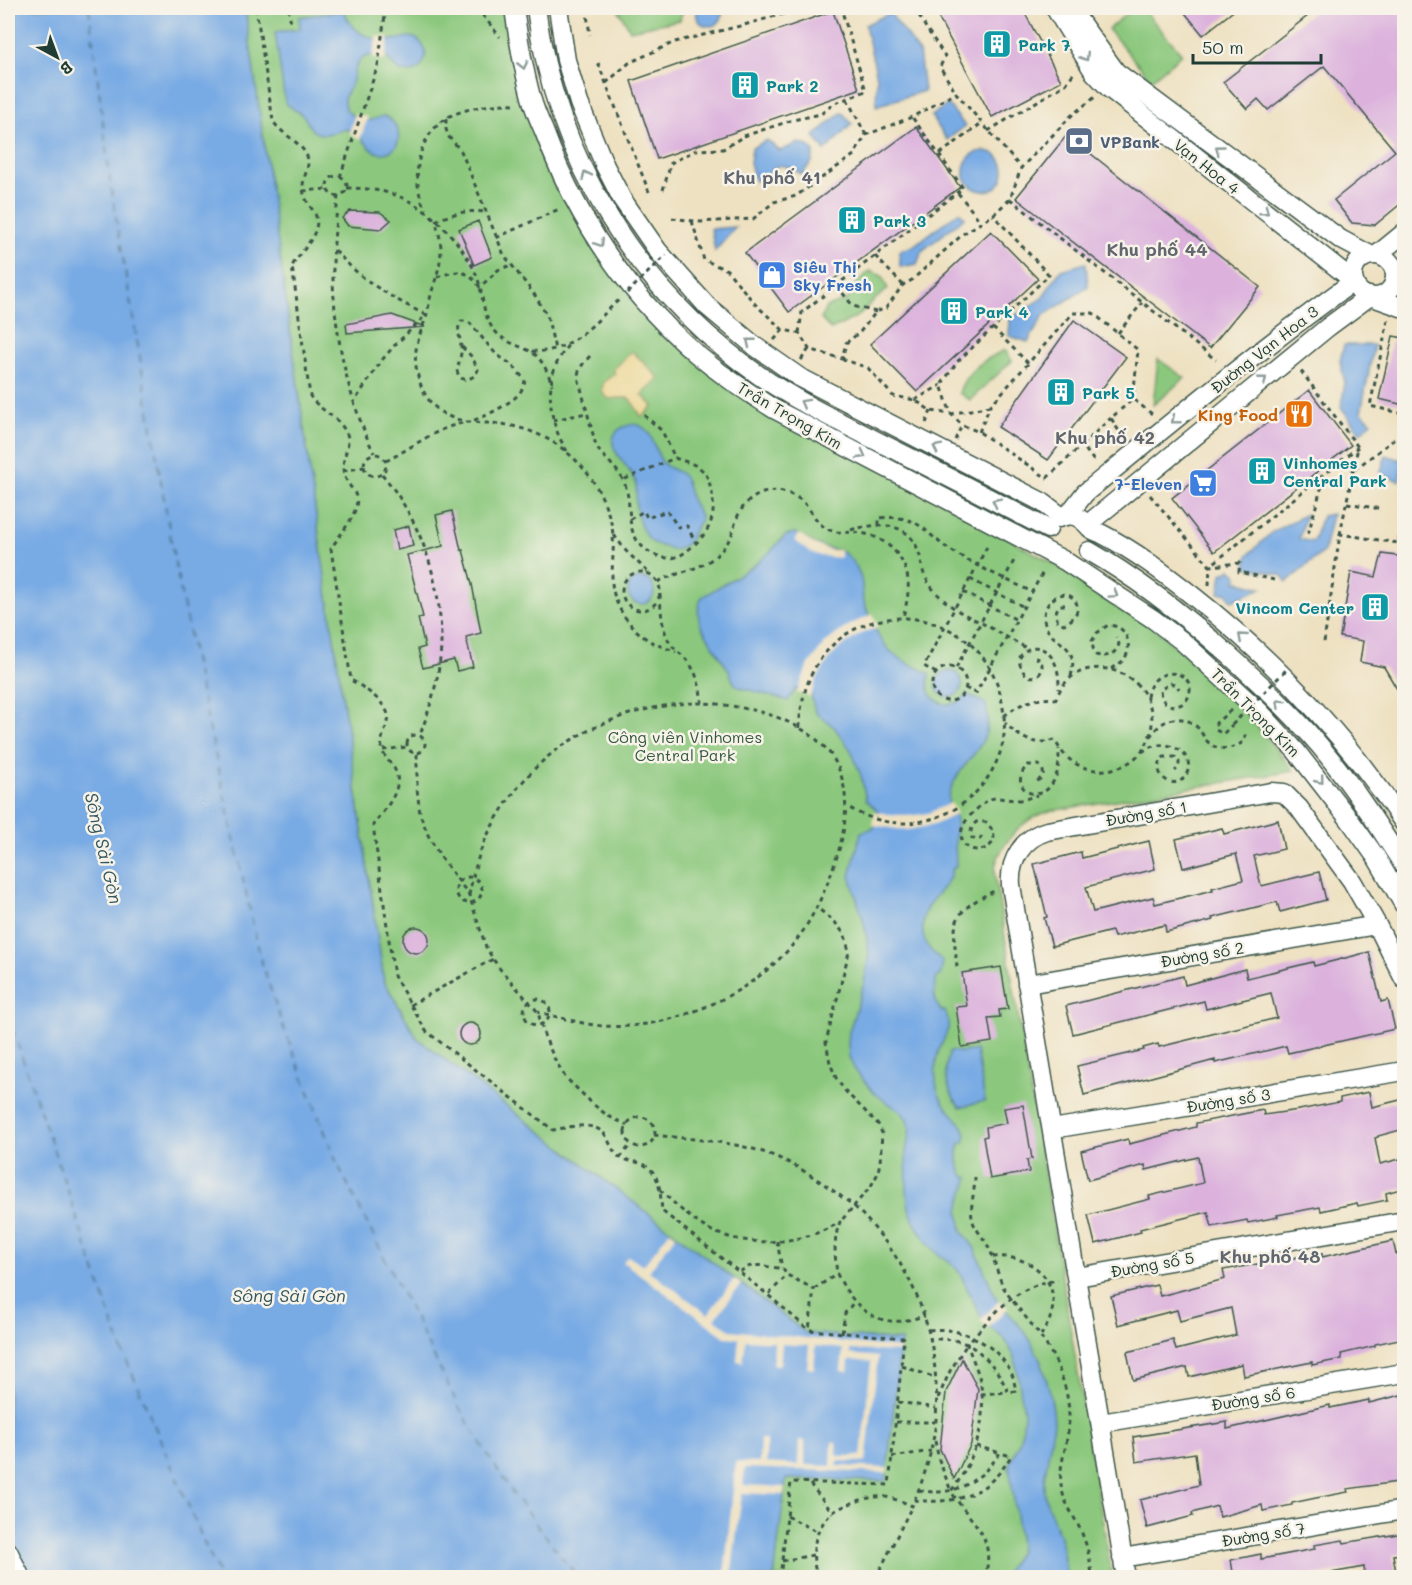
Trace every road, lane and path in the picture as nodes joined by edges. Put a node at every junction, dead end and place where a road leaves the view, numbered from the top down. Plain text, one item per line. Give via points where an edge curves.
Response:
1 (256, 8) edge
2 (289, 8) edge
3 (387, 8) edge
4 (477, 8) edge
5 (514, 8) edge
6 (536, 8) edge
7 (558, 8) edge
8 (586, 8) edge
9 (803, 8) edge
10 (841, 8) edge
11 (915, 8) edge
12 (1055, 8) edge
13 (1070, 8) edge
14 (291, 26) dead end
15 (590, 35) dead end
16 (507, 44) dead end
17 (598, 63) dead end
18 (1077, 69) dead end
19 (606, 83) junction
20 (956, 93) junction
21 (1096, 96) dead end
22 (847, 99) junction
23 (517, 104) dead end
24 (912, 117) junction
25 (446, 119) junction
26 (982, 123) junction
27 (988, 131) junction
28 (866, 135) junction
29 (939, 154) junction
30 (1021, 168) junction
31 (340, 177) junction
32 (347, 188) junction
33 (327, 189) junction
34 (663, 190) dead end
35 (303, 191) junction
36 (649, 192) dead end
37 (958, 192) junction
38 (338, 196) junction
39 (1010, 199) junction
40 (559, 209) dead end
41 (486, 212) junction
42 (428, 215) junction
43 (993, 215) junction
44 (672, 218) dead end
45 (435, 221) junction
46 (692, 221) junction
47 (981, 222) junction
48 (1404, 233) edge
49 (496, 238) junction
50 (333, 249) junction
51 (666, 255) dead end
52 (1373, 255) junction
53 (874, 256) junction
54 (512, 265) junction
55 (1401, 268) edge
56 (437, 277) junction
57 (1354, 281) junction
58 (837, 285) junction
59 (903, 285) junction
60 (480, 287) junction
61 (1370, 296) junction
62 (1142, 303) junction
63 (1404, 308) edge
64 (876, 312) junction
65 (426, 315) junction
66 (1388, 318) dead end
67 (993, 328) junction
68 (799, 333) junction
69 (1118, 333) junction
70 (569, 344) junction
71 (462, 347) junction
72 (555, 349) junction
73 (529, 351) junction
74 (590, 356) dead end
75 (842, 359) junction
76 (1216, 360) dead end
77 (1028, 363) junction
78 (1298, 366) dead end
79 (552, 385) junction
80 (941, 385) junction
81 (1133, 399) junction
82 (915, 400) junction
83 (354, 402) junction
84 (990, 406) junction
85 (587, 412) junction
86 (951, 414) junction
87 (1152, 414) dead end
88 (1404, 414) edge
89 (644, 415) dead end
90 (1111, 418) junction
91 (553, 420) junction
92 (467, 422) junction
93 (979, 432) junction
94 (1404, 432) edge
95 (1123, 438) dead end
96 (1082, 445) junction
97 (1358, 447) junction
98 (568, 452) junction
99 (374, 453) junction
100 (675, 458) junction
101 (386, 461) junction
102 (1094, 462) dead end
103 (364, 467) junction
104 (1353, 470) junction
105 (343, 471) junction
106 (382, 474) junction
107 (1325, 474) junction
108 (623, 480) junction
109 (1145, 488) dead end
110 (1347, 503) junction
111 (1381, 509) dead end
112 (1404, 515) edge
113 (631, 518) junction
114 (1060, 520) junction
115 (879, 525) junction
116 (1089, 526) junction
117 (846, 532) junction
118 (613, 533) junction
119 (1308, 534) dead end
120 (1340, 534) junction
121 (695, 541) junction
122 (989, 543) dead end
123 (1089, 551) junction
124 (1016, 557) dead end
125 (1059, 558) junction
126 (978, 565) junction
127 (1210, 566) junction
128 (1043, 572) dead end
129 (649, 573) junction
130 (1004, 578) junction
131 (970, 579) junction
132 (1274, 580) dead end
133 (658, 582) junction
134 (963, 592) junction
135 (997, 592) junction
136 (1032, 592) junction
137 (660, 594) junction
138 (623, 596) junction
139 (615, 598) junction
140 (1065, 605) dead end
141 (990, 606) junction
142 (1024, 607) junction
143 (955, 609) junction
144 (903, 617) junction
145 (1017, 620) junction
146 (981, 623) junction
147 (946, 627) junction
148 (1007, 637) junction
149 (1116, 637) dead end
150 (1324, 642) dead end
151 (970, 643) junction
152 (1028, 649) junction
153 (676, 652) junction
154 (1035, 658) dead end
155 (990, 668) junction
156 (956, 669) junction
157 (1113, 669) junction
158 (1287, 669) dead end
159 (936, 673) junction
160 (1071, 676) junction
161 (965, 688) junction
162 (1179, 690) dead end
163 (1059, 691) junction
164 (1147, 699) junction
165 (702, 703) junction
166 (1231, 710) dead end
167 (1004, 716) junction
168 (1005, 723) junction
169 (800, 728) junction
170 (1245, 732) dead end
171 (420, 735) junction
172 (1148, 740) junction
173 (407, 747) junction
174 (1059, 749) junction
175 (382, 750) junction
176 (417, 754) junction
177 (1138, 754) junction
178 (1175, 771) dead end
179 (1037, 782) dead end
180 (1037, 795) junction
181 (845, 805) junction
182 (1404, 823) edge
183 (982, 836) dead end
184 (992, 843) junction
185 (999, 847) dead end
186 (1404, 866) edge
187 (473, 878) junction
188 (459, 882) junction
189 (1000, 888) dead end
190 (469, 895) junction
191 (472, 903) junction
192 (1404, 905) edge
193 (816, 907) junction
194 (1377, 925) junction
195 (493, 959) junction
196 (957, 967) dead end
197 (1404, 979) edge
198 (1028, 984) junction
199 (529, 1002) junction
200 (410, 1005) junction
201 (537, 1012) junction
202 (550, 1015) junction
203 (541, 1024) junction
204 (1404, 1071) edge
205 (627, 1125) junction
206 (1052, 1129) junction
207 (654, 1135) junction
208 (631, 1144) junction
209 (620, 1158) junction
210 (975, 1177) dead end
211 (660, 1190) junction
212 (854, 1206) junction
213 (1404, 1221) edge
214 (840, 1222) junction
215 (777, 1240) junction
216 (993, 1257) junction
217 (782, 1268) junction
218 (740, 1272) junction
219 (837, 1274) junction
220 (787, 1275) junction
221 (1071, 1278) junction
222 (1047, 1281) junction
223 (813, 1289) junction
224 (768, 1294) junction
225 (1011, 1299) junction
226 (854, 1302) junction
227 (925, 1316) junction
228 (809, 1330) junction
229 (929, 1330) junction
230 (842, 1333) junction
231 (1041, 1335) junction
232 (973, 1337) junction
233 (931, 1339) junction
234 (967, 1344) junction
235 (902, 1366) junction
236 (1404, 1373) edge
237 (936, 1378) junction
238 (1008, 1392) junction
239 (981, 1394) junction
240 (937, 1400) junction
241 (898, 1402) junction
242 (936, 1408) junction
243 (896, 1422) junction
244 (935, 1422) junction
245 (1101, 1423) junction
246 (934, 1438) junction
247 (976, 1446) junction
248 (931, 1451) junction
249 (1000, 1454) junction
250 (892, 1457) junction
251 (809, 1483) junction
252 (918, 1490) junction
253 (951, 1491) junction
254 (915, 1500) junction
255 (957, 1500) junction
256 (912, 1506) junction
257 (1404, 1510) edge
258 (833, 1513) junction
259 (787, 1516) junction
260 (818, 1532) junction
261 (8, 1551) edge
262 (813, 1555) junction
263 (1122, 1558) junction
264 (782, 1561) junction
265 (21, 1578) edge
266 (780, 1578) edge
267 (818, 1578) edge
268 (876, 1578) edge
269 (985, 1578) edge
270 (1092, 1578) edge
271 (1126, 1578) edge

1 - 35 path via 273,121 308,159
2 - 14 path
3 - 31 path via 378,65
4 - 16 path
5 -> 125 street, Trần Trọng Kim via 531,99 555,161 579,210 610,259 658,318 729,380 774,409
114 -> 6 street, Trần Trọng Kim via 802,402 760,376 691,321 629,248 583,170 555,98
114 -> 7 street, Trần Trọng Kim via 1042,502 799,377 707,306 652,244 605,166 579,103
8 - 15 path
9 - 19 path via 675,42 629,63
10 - 22 path via 866,92
11 - 20 path via 945,56 940,68
12 -> 57 street, Vạn Hoa 4 via 1094,72 1110,89
52 -> 13 street, Vạn Hoa 4 via 1340,239 1116,72
17 - 19 path
18 - 27 path via 1066,84
19 - 36 path
20 - 24 path
20 - 26 path
21 - 30 path
22 - 28 path
22 - 34 path via 821,114 744,136 723,150 696,150 671,163
23 - 25 path via 480,107
24 - 28 path
24 - 29 path
25 - 41 path via 448,136 461,151
25 - 42 path via 425,143 417,168 420,198
26 - 27 path
26 - 29 path
27 - 30 path
28 - 46 path via 854,155 796,195 774,202 753,219
29 - 37 path via 963,188
30 - 39 path
31 - 32 path
31 - 33 path via 331,178
32 - 38 path
32 - 42 path via 374,189 399,197
33 - 35 path
33 - 38 path
35 - 105 path via 317,221 311,239 292,266 310,396 348,434
37 - 47 path
37 - 53 path
38 - 50 path
39 - 43 path
39 - 62 path
40 - 49 path
41 - 45 path via 451,214
41 - 49 path
42 - 45 path
43 - 47 path
43 - 67 path via 1049,275
44 - 46 path
45 - 56 path via 442,249
45 - 60 path via 457,242
46 - 68 path via 704,260 727,270 783,330
47 - 59 path
48 - 52 street
49 - 54 path
50 - 65 path via 371,284
50 - 83 path via 333,297 342,358
51 - 70 path, bridge
52 - 55 street
52 - 57 street via 1358,262
53 - 58 path
53 - 59 path
54 - 60 path via 498,270
54 - 72 path via 547,315
55 - 61 street via 1390,290
56 - 60 path via 462,272
56 - 65 path
57 - 61 street via 1360,291
57 -> 114 street, Đường Vạn Hoa 3 via 1085,493
58 - 64 path via 853,306
58 - 68 path via 801,312
59 - 64 path via 886,308
60 - 73 path via 494,330
61 - 63 street
116 -> 61 street, Đường Vạn Hoa 3
62 - 69 path
62 - 76 path
64 - 75 path via 846,344
65 - 83 path via 382,360
65 - 92 path via 415,347 421,385 432,406 442,414
66 - 88 path via 1370,406
67 - 77 path
67 - 80 path via 957,362
68 - 75 path via 809,349
69 - 77 path via 1093,313 1072,313
69 - 81 path via 1138,350
70 - 72 path
70 - 79 path via 556,365
71 - 71 path via 457,374 465,380 478,370
71 - 92 path via 458,326 465,321 525,380 519,394 509,402
72 - 73 path
73 - 79 path via 546,368
74 - 85 path via 578,372
75 - 82 path via 868,368 893,396
77 - 84 path
78 - 97 path
79 - 91 path
80 - 82 path
80 - 86 path
81 - 87 path
81 - 90 path
82 - 86 path via 931,411
83 - 99 path
84 - 86 path
84 - 93 path
85 - 91 path
85 - 108 path via 597,448
86 - 93 path via 962,425
89 - 100 path via 662,431
90 - 95 path
90 - 96 path
91 - 98 path
92 - 98 path via 510,425
92 - 101 path via 430,435
93 - 96 path via 1047,478
94 - 104 path
96 - 102 path
97 - 104 path
97 - 107 path
98 - 118 path via 600,493
99 - 101 path
99 - 103 path via 367,456
100 - 108 path
100 - 121 path via 697,466 710,483 713,516
101 - 106 path
103 - 105 path
103 - 106 path via 371,475
104 - 110 path
105 - 175 path via 357,504 331,549 351,680 373,695 388,714
106 - 171 path via 408,511 426,550 438,598 439,669
107 - 119 path
107 - 127 path
108 - 113 path
109 - 127 path
110 - 111 path
110 - 120 path
112 - 120 path via 1398,543
113 - 121 path via 644,512 647,518 667,511 678,527 687,526
113 - 121 path via 636,539 653,555 679,556
114 - 116 street, Trần Trọng Kim via 1076,516
114 - 125 street via 1047,535 1047,542
115 - 117 path
115 - 126 path via 879,518 891,517 915,523
115 - 143 path via 897,528 913,540 928,582
116 - 123 street via 1093,540
182 -> 116 street, Trần Trọng Kim via 1367,770 1280,672 1169,577
117 - 133 path via 827,530 801,501 789,495 777,491 763,493 740,511 728,542 711,560
117 - 144 path via 879,539 901,559 909,590
118 - 129 path
118 - 139 path
120 - 150 path
122 - 126 path
123 - 125 street via 1079,560
186 -> 123 street, Trần Trọng Kim via 1353,789 1293,715 1180,613
124 - 130 path
125 -> 192 street, Trần Trọng Kim via 1182,641 1260,712 1349,819
126 - 130 path
126 - 131 path
127 - 132 path via 1240,562 1239,572
128 - 136 path
129 - 133 path
129 - 138 path via 637,572 626,579
130 - 135 path
130 - 136 path
131 - 134 path
131 - 135 path
133 - 137 path
134 - 141 path
134 - 143 path
135 - 141 path
135 - 142 path
136 - 142 path
137 - 138 path via 654,605 642,610 630,606
137 - 153 path via 662,622
138 - 139 path
139 - 153 path via 628,620 648,640
140 - 160 path via 1060,605 1055,616 1064,624 1077,614 1075,599 1069,595 1053,599 1044,614 1048,632 1073,657
141 - 145 path
141 - 146 path
142 - 145 path
143 - 146 path
143 - 147 path
144 - 147 path
144 - 169 path via 868,624 849,633 826,653 805,689
145 - 148 path
146 - 148 path
146 - 151 path
147 - 151 path
147 - 159 path via 924,666
148 - 152 path
148 - 155 path
149 - 157 path via 1117,651 1110,656 1096,655 1092,641 1108,625 1124,630 1128,651
151 - 155 path
151 - 156 path
152 - 154 path via 1019,659 1027,676 1039,675 1042,669 1040,659
152 - 163 path via 1036,646 1053,657
153 - 165 path via 696,675
155 - 161 path via 976,693
155 - 167 path
156 - 159 path via 942,668
156 - 161 path via 962,672
157 - 160 path via 1098,668
157 - 164 path via 1129,677
158 - 166 path, bridge via 1223,734 1215,730 1216,723
159 - 161 path via 932,687 943,700 954,700
160 - 163 path
162 - 164 path via 1171,683 1164,686 1160,690 1165,703 1178,705 1186,701 1190,691 1183,676 1164,675 1150,685
163 - 167 path via 1056,699 1034,699
164 - 172 path via 1152,718
165 - 169 path via 755,711
165 - 187 path via 672,704 619,717 545,759 501,811 486,838
167 - 168 path
168 - 174 path via 1033,742 1055,740
168 - 181 path via 995,766 977,791 945,814 925,821 896,823 867,817
169 - 181 path via 832,756 843,780
170 - 172 path via 1245,741 1230,749 1223,748 1208,742 1190,722 1170,719 1155,729
171 - 173 path via 408,738
171 - 176 path via 425,746
172 - 177 path
173 - 175 path
173 - 176 path
174 - 177 path via 1074,764 1093,770 1113,769
174 - 180 path via 1057,774 1048,789
175 - 200 path via 398,777 397,787 373,825 394,976
176 - 188 path via 420,814 440,856
177 - 178 path via 1156,745 1174,747 1187,758 1187,774 1182,780 1168,782 1159,767 1164,757 1175,757 1179,767
179 - 180 path via 1044,774 1042,768 1028,765 1020,780 1027,791
180 - 184 path via 1022,800 992,797 973,813 962,831 964,843 973,851 989,848
181 - 193 path via 839,851
183 - 184 path via 972,838 970,832 976,822 990,826
184 - 185 path
187 - 188 path
187 - 190 path
187 - 191 path via 482,891
188 - 190 path
188 - 191 path via 458,896 463,902
189 - 196 path via 975,900 957,920 953,936
190 - 191 path
191 - 195 path
193 - 202 path via 800,935 757,977 701,1010 635,1025 604,1026
193 - 212 path via 845,935 849,952 826,1042 830,1063 837,1080 882,1133 877,1175
194 - 197 street
194 - 198 street, Đường số 2
194 - 198 street, Đường số 1 via 1352,881 1299,808 1284,793 1271,792 1035,835 1018,853 1011,876
195 - 199 path
195 - 200 path
198 - 206 street
199 - 201 path
199 - 202 path via 545,1001
199 - 203 path via 526,1017
200 - 209 path via 426,1031 553,1130 584,1126 601,1131
201 - 202 path
201 - 203 path
202 - 203 path
203 - 205 path via 565,1077 594,1106
204 - 206 street, Đường số 3
205 - 207 path via 644,1118 653,1126
205 - 208 path via 625,1135
206 - 221 street
207 - 208 path via 645,1146
207 - 212 path via 763,1152 807,1173
208 - 209 path
209 - 211 path via 649,1168
210 - 216 path via 972,1219
211 - 215 path via 708,1229 743,1240
211 - 218 path via 662,1211
212 - 214 path
212 - 227 path via 902,1265
213 - 221 street, Đường số 5
214 - 215 path via 815,1234
214 - 219 path via 835,1242
215 - 217 path
216 - 222 path via 1026,1262
216 - 225 path
217 - 218 path via 752,1265
217 - 220 path
218 - 224 path
219 - 223 path
219 - 226 path
220 - 223 path
220 - 224 path
221 - 222 path
221 - 245 street
222 - 225 path
222 - 231 path via 1052,1306
223 - 228 path
224 - 228 path
225 - 231 path
225 - 232 path
226 - 227 path via 864,1311 890,1321
226 - 230 path via 845,1313
227 - 229 path
228 - 230 path
229 - 232 path via 944,1329
229 - 233 path
230 - 235 path via 904,1338
231 - 270 path via 1056,1361 1067,1394 1068,1437 1060,1484 1085,1542
232 - 234 path
232 - 238 path via 987,1345 1013,1377 1016,1391
233 - 234 path
233 - 237 path
234 - 238 path via 990,1363
234 - 239 path via 980,1379
234 - 240 path
235 - 237 path
235 - 241 path
236 - 245 street, Đường số 6
237 - 240 path
238 - 239 path
239 - 247 path
240 - 242 path
241 - 242 path
241 - 243 path
242 - 244 path
243 - 244 path
243 - 250 path
244 - 246 path
245 - 263 street
246 - 248 path
246 - 253 path
247 - 249 path
247 - 253 path
248 - 250 path
248 - 252 path
249 - 253 path via 980,1477
249 - 255 path via 1011,1456 999,1473 981,1489
250 - 251 path via 889,1485
251 - 258 path
251 - 259 path via 791,1482
252 - 253 path
252 - 254 path
253 - 255 path
254 - 255 path
254 - 256 path
255 - 269 path via 984,1536 989,1559
256 - 258 path via 883,1497 864,1499
256 - 268 path
257 - 263 street, Đường số 7
258 - 260 path
259 - 260 path
259 - 264 path
260 - 262 path
261 - 265 street
262 - 264 path
262 - 267 path
263 - 271 street
264 - 266 path

